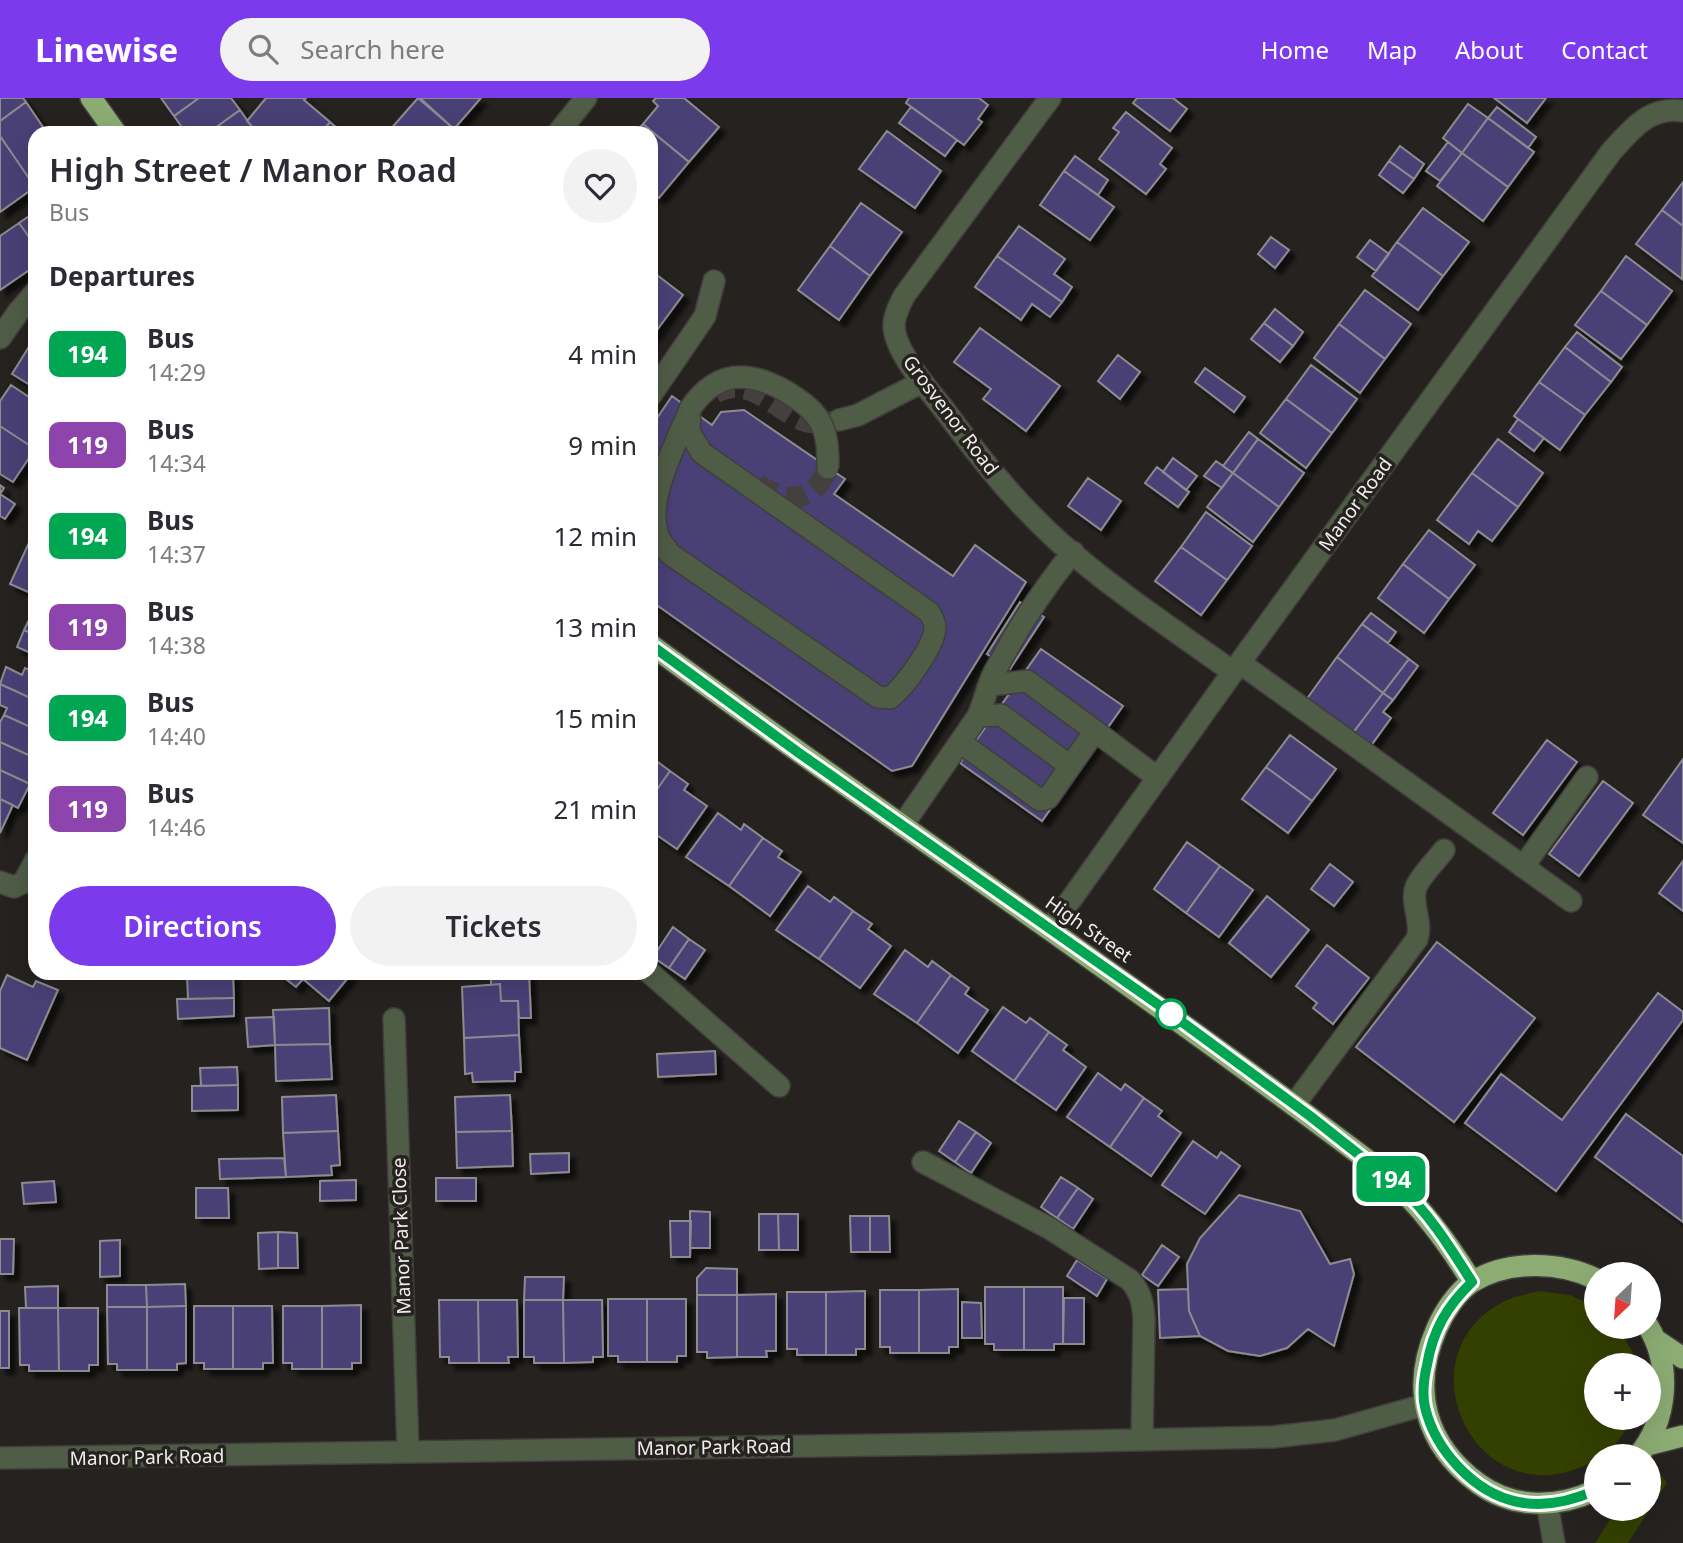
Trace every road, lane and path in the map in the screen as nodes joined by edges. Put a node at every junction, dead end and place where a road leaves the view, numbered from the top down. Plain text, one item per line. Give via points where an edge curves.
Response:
1 (91, 98) edge
2 (586, 98) edge
3 (1050, 98) edge
4 (1683, 111) edge
5 (111, 126) edge
6 (564, 126) edge
7 (714, 281) dead end
8 (28, 300) edge
9 (0, 338) edge
10 (922, 382) junction
11 (658, 385) edge
12 (690, 409) junction
13 (839, 420) tunnel mouth
14 (828, 468) dead end
15 (658, 494) edge
16 (658, 536) edge
17 (1073, 552) junction
18 (658, 650) edge
19 (1236, 667) junction
20 (990, 685) junction
21 (978, 716) junction
22 (1095, 731) junction
23 (960, 742) junction
24 (1070, 766) junction
25 (1587, 777) dead end
26 (1158, 778) junction
27 (902, 826) junction
28 (1444, 850) dead end
29 (1523, 867) junction
30 (28, 874) edge
31 (7, 884) edge
32 (1571, 901) dead end
33 (1050, 929) junction
34 (658, 980) edge
35 (394, 1019) dead end
36 (779, 1086) dead end
37 (1294, 1105) junction
38 (923, 1162) dead end
39 (1584, 1273) edge
40 (1472, 1282) junction
41 (1654, 1339) edge
42 (1659, 1339) edge
43 (1683, 1358) edge
44 (1424, 1405) junction
45 (1683, 1436) edge
46 (1142, 1440) junction
47 (1646, 1444) edge
48 (1661, 1444) edge
49 (408, 1452) junction
50 (0, 1458) edge
51 (1584, 1495) edge
52 (1547, 1503) junction
53 (1554, 1543) edge

1 - 5 highway
2 - 6 street
3 - 10 street, Grosvenor Road via 904,296 894,325 896,342
4 - 19 street, Manor Road via 1650,114 1611,152
7 - 11 street via 705,316
8 - 9 street
10 - 13 street
10 - 17 street, Grosvenor Road via 1014,497
12 - 14 street, bridge via 708,387 722,381 751,377 770,382 811,409 820,422
12 - 15 street
12 - 16 street via 689,432 702,453 929,612 936,625 933,640 900,690 890,698 878,697 670,554
17 - 19 street, Grosvenor Road via 1105,579
17 - 20 street via 1023,624
18 - 27 highway, High Street
19 - 26 street, Manor Road
19 - 29 street, Grosvenor Road
20 - 21 street
20 - 22 street via 1027,681
21 - 23 street
21 - 24 street via 1001,715
22 - 24 street
22 - 26 street
23 - 24 street via 1040,800 1048,798
23 - 27 street
25 - 29 street
26 - 33 street, Manor Road
27 - 33 highway, High Street
28 - 37 street via 1416,887 1418,939
29 - 32 street, Grosvenor Road
30 - 31 street via 24,882
33 - 37 highway, High Street
34 - 36 street
35 - 49 street, Manor Park Close
37 - 40 highway, High Street via 1412,1198
38 - 46 street via 1049,1228 1139,1290 1144,1319
39 - 40 highway via 1525,1265
40 - 44 highway via 1441,1317 1430,1343
41 - 47 highway via 1664,1371 1664,1397
42 - 43 highway
44 - 46 street, Manor Park Road via 1306,1435
44 - 52 highway via 1444,1450 1465,1474 1518,1502
45 - 48 highway
46 - 49 street, Manor Park Road
49 - 50 street, Manor Park Road
51 - 52 highway
52 - 53 street

